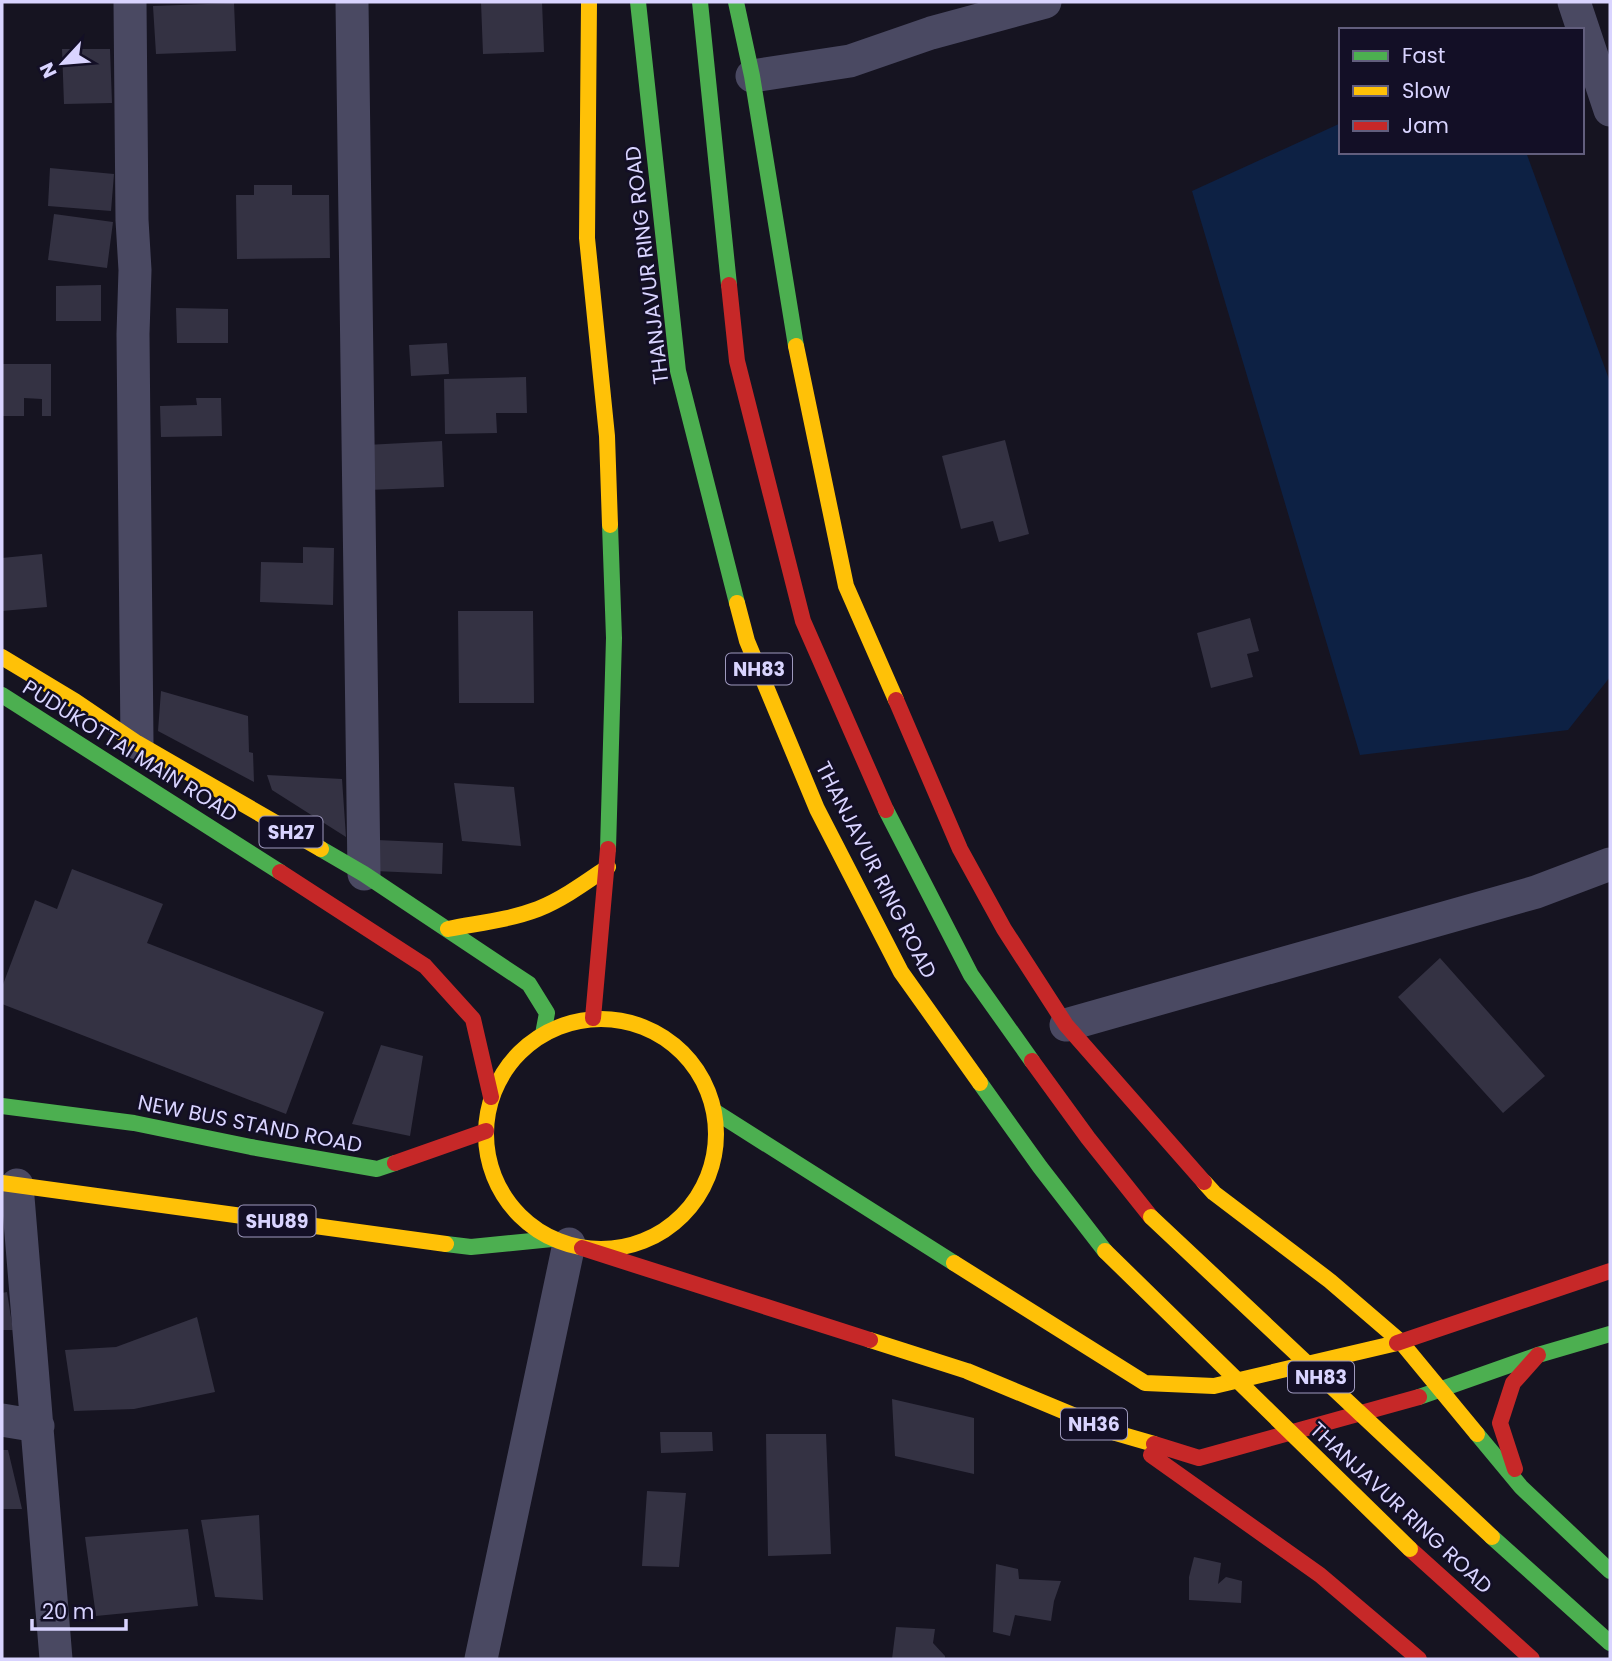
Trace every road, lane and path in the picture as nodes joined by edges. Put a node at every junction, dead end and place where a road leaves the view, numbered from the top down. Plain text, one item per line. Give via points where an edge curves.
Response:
1 (130, 2) edge
2 (352, 2) edge
3 (589, 2) edge
4 (638, 2) edge
5 (700, 2) edge
6 (736, 2) edge
7 (1045, 2) edge
8 (1574, 2) edge
9 (1583, 28) edge
10 (1584, 32) edge
11 (752, 76) junction
12 (1610, 110) edge
13 (2, 657) edge
14 (2, 695) edge
15 (137, 743) junction
16 (1610, 864) edge
17 (608, 867) junction
18 (364, 874) junction
19 (447, 929) junction
20 (593, 1018) junction
21 (1066, 1025) junction
22 (543, 1034) junction
23 (491, 1097) junction
24 (2, 1106) edge
25 (714, 1111) junction
26 (486, 1131) junction
27 (9, 1184) edge
28 (568, 1244) junction
29 (1610, 1272) edge
30 (1330, 1281) junction
31 (1378, 1301) dead end
32 (1429, 1314) dead end
33 (1468, 1320) junction
34 (1610, 1334) edge
35 (1401, 1342) junction
36 (1538, 1355) junction
37 (1442, 1391) junction
38 (2, 1420) edge
39 (38, 1426) junction
40 (1116, 1433) junction
41 (1521, 1487) junction
42 (1610, 1571) edge
43 (1610, 1643) edge
44 (56, 1659) edge
45 (481, 1659) edge
46 (1419, 1659) edge
47 (1532, 1659) edge

1 - 15 street
2 - 18 street
3 - 17 main road via 587,238 607,436 614,638
4 - 47 main road, THANJAVUR RING ROAD / NH83, bridge via 678,371 747,641 817,809 901,972 1105,1251 1410,1549
5 - 43 main road, THANJAVUR RING ROAD / NH83, bridge via 737,361 803,621 877,793 971,975 1150,1217
6 - 11 main road
7 - 11 street via 930,33 850,61
8 - 9 street
10 - 12 street
11 - 21 main road via 795,340 846,586 960,849 1004,929
13 - 15 main road, SH27
14 - 23 main road, PUDUKOTTAI MAIN ROAD / SH27 via 425,966 473,1019
15 - 18 main road, SH27
16 - 21 street via 1536,892
17 - 19 main road via 539,908
17 - 20 main road
18 - 19 main road, SH27
19 - 22 main road, SH27 via 529,984 547,1013
20 - 22 main road, NH36
20 - 25 main road, NH36 via 626,1022 657,1033 683,1053 702,1080
21 - 30 main road via 1214,1193
22 - 23 main road, NH36 via 521,1050
23 - 26 main road, NH36
24 - 26 main road, NEW BUS STAND ROAD via 134,1123 377,1169
25 - 28 main road, NH36 via 716,1148 705,1184 684,1214 654,1237 619,1249
25 - 35 main road, NH36 via 1145,1383 1214,1386
26 - 28 main road, NH36 via 489,1164 503,1195 524,1220
27 - 28 main road, SHU89 via 471,1247
27 - 39 street
28 - 40 main road, NH36 via 967,1371
28 - 45 street
29 - 33 main road, NH36
30 - 31 main road
30 - 35 main road
32 - 33 main road
33 - 35 main road, NH36
34 - 36 main road, NH36
35 - 37 main road
36 - 37 main road, NH36
36 - 41 main road via 1513,1384 1500,1423
37 - 40 main road, NH36 via 1199,1458
37 - 41 main road
38 - 39 street
39 - 44 street
40 - 46 main road via 1320,1575
41 - 42 main road

